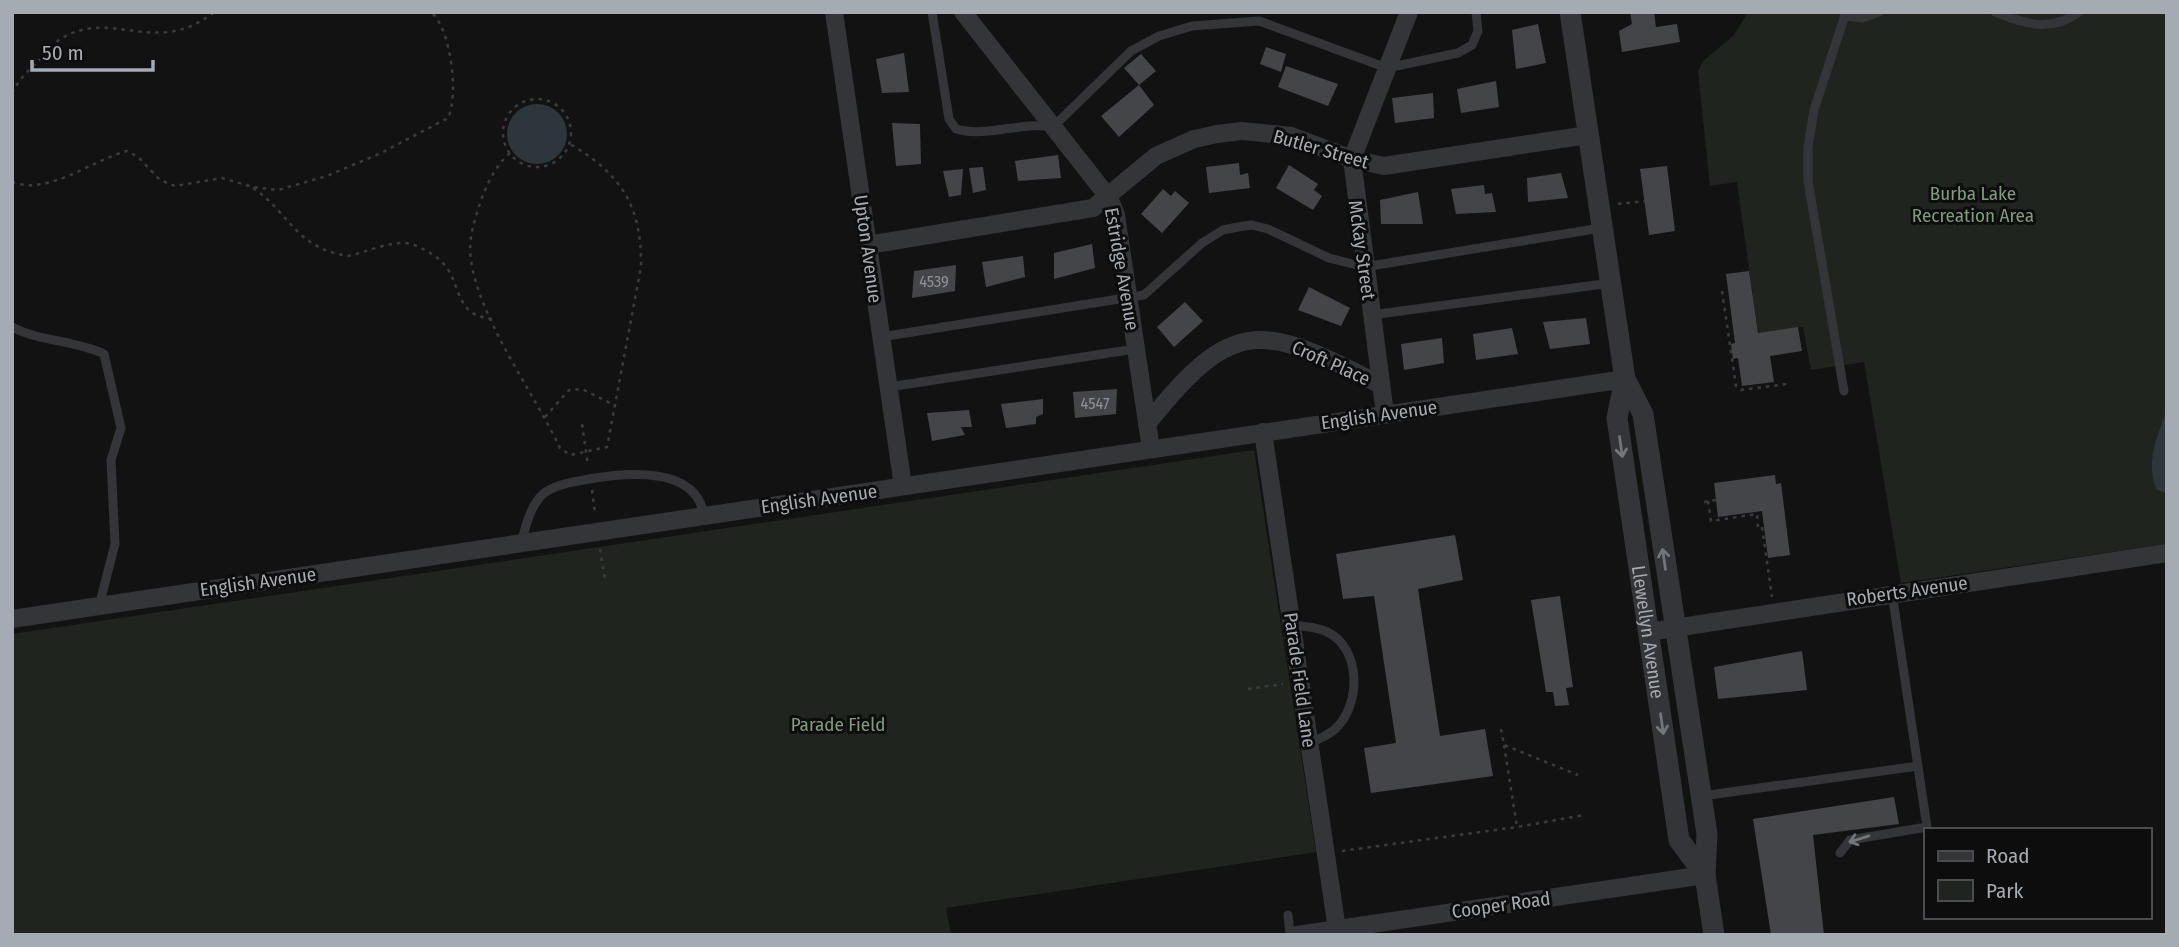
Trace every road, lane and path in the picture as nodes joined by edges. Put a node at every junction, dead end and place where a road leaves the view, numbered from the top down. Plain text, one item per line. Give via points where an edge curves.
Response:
1 (214, 12) edge
2 (431, 12) edge
3 (834, 12) edge
4 (932, 12) edge
5 (963, 12) edge
6 (1409, 12) edge
7 (1476, 12) edge
8 (1570, 12) edge
9 (1880, 12) edge
10 (1995, 12) edge
11 (2079, 12) edge
12 (1846, 14) edge
13 (1387, 68) junction
14 (12, 93) edge
15 (1053, 127) junction
16 (1588, 135) junction
17 (569, 144) junction
18 (510, 153) junction
19 (1352, 159) junction
20 (12, 182) edge
21 (253, 187) junction
22 (1109, 198) junction
23 (1645, 201) dead end
24 (1618, 204) dead end
25 (1603, 228) junction
26 (868, 245) junction
27 (1364, 267) junction
28 (1611, 283) junction
29 (1722, 291) dead end
30 (1128, 300) junction
31 (1371, 316) junction
32 (492, 319) junction
33 (12, 327) edge
34 (881, 337) junction
35 (1135, 349) junction
36 (1625, 379) junction
37 (1787, 384) dead end
38 (1381, 385) junction
39 (889, 387) junction
40 (1844, 391) dead end
41 (616, 406) junction
42 (1385, 414) junction
43 (545, 417) junction
44 (582, 424) dead end
45 (1147, 424) junction
46 (1263, 432) junction
47 (1151, 449) junction
48 (586, 452) junction
49 (903, 486) junction
50 (1716, 500) dead end
51 (704, 516) junction
52 (598, 532) junction
53 (521, 543) junction
54 (2167, 553) edge
55 (605, 580) dead end
56 (1892, 593) junction
57 (1772, 599) dead end
58 (99, 606) junction
59 (12, 619) edge
60 (1292, 625) junction
61 (1674, 627) junction
62 (1648, 632) junction
63 (1300, 681) junction
64 (1248, 690) dead end
65 (1501, 729) dead end
66 (1310, 743) junction
67 (1504, 745) junction
68 (1918, 766) junction
69 (1578, 775) dead end
70 (1701, 796) junction
71 (1584, 815) dead end
72 (1517, 827) junction
73 (1349, 850) dead end
74 (1840, 853) dead end
75 (1705, 875) junction
76 (1288, 915) dead end
77 (1337, 929) junction
78 (1290, 935) edge
79 (1297, 935) edge
80 (1714, 935) edge

1 - 14 path via 175,33 88,28 59,40 17,82
2 - 21 path via 444,36 453,76 453,108 448,118 327,176 278,190
3 - 26 street, Upton Avenue
4 - 15 lane via 949,119 956,129 967,132 1032,123
5 - 15 street, Estridge Avenue
6 - 13 street, McKay Street
7 - 13 lane via 1478,31 1472,45 1458,53
8 - 16 street, Llewellyn Avenue
9 - 12 lane via 1862,18
10 - 11 lane via 2037,26 2053,25
12 - 40 lane via 1814,110 1808,147 1808,181
13 - 15 lane via 1259,21 1192,26 1131,51
13 - 19 street, McKay Street
15 - 22 street, Estridge Avenue
16 - 19 street, Butler Street via 1384,166
16 - 25 street, Llewellyn Avenue
17 - 18 path via 564,154 547,166 525,165
17 - 18 path via 564,112 534,100 514,109 507,118 504,141
17 - 41 path via 599,161 619,183 642,238
18 - 32 path via 485,188 471,231 471,260
19 - 22 street, Butler Street via 1291,136 1242,131 1217,134 1156,156 1116,186
19 - 27 street, McKay Street
20 - 21 path via 25,187 53,181 127,151 160,180 175,186 222,178
21 - 32 path via 301,236 331,251 348,256 405,243 435,254 450,269 466,309
22 - 26 street, Butler Street via 1093,208
22 - 30 street, Estridge Avenue via 1116,215
23 - 24 path
25 - 27 lane
25 - 28 street, Llewellyn Avenue
26 - 34 street, Upton Avenue
27 - 30 lane via 1329,258 1252,225 1223,230 1144,295
27 - 31 street, McKay Street
28 - 31 lane
28 - 36 street, Llewellyn Avenue
29 - 37 path via 1736,386 1741,390
30 - 34 lane
30 - 35 street, Estridge Avenue
31 - 38 street, McKay Street
32 - 43 path
33 - 58 lane via 29,335 86,345 104,354 121,428 111,460 115,544
34 - 39 street, Upton Avenue
35 - 39 lane
35 - 45 street, Estridge Avenue
36 - 42 street, English Avenue
61 -> 36 street, Llewellyn Avenue via 1643,414
36 -> 62 street, Llewellyn Avenue via 1617,418
38 - 42 street, McKay Street
38 - 45 street, Croft Place via 1302,346 1243,340 1188,376
39 - 49 street, Upton Avenue
41 - 43 path via 582,388 569,390
41 - 48 path via 607,447
42 - 46 street, English Avenue
43 - 48 path via 560,448 570,455
44 - 48 path
45 - 47 street, Estridge Avenue
46 - 47 street, English Avenue
46 - 60 street, Parade Field Lane
47 - 49 street, English Avenue
49 - 51 street, English Avenue
50 - 57 path via 1706,501 1711,521 1757,514
51 - 52 street, English Avenue
51 - 53 lane via 703,503 660,475 604,477 563,485 542,495 528,517
52 - 53 street, English Avenue
52 - 55 path
53 - 58 street, English Avenue
54 - 56 street, Roberts Avenue
56 - 61 street, Roberts Avenue
56 - 68 lane
58 - 59 street, English Avenue
60 - 63 street, Parade Field Lane
60 - 66 lane via 1326,631 1338,639 1355,675 1353,696 1335,729
61 - 62 street, Roberts Avenue
61 - 70 street, Llewellyn Avenue
62 -> 75 street, Llewellyn Avenue via 1679,840
63 - 64 path
63 - 66 street, Parade Field Lane
65 - 67 path
66 - 77 street, Parade Field Lane
67 - 69 path
67 - 72 path
68 - 70 lane
68 -> 74 lane via 1927,827 1850,840
70 - 75 street, Llewellyn Avenue via 1707,834
71 - 72 path
72 - 73 path
75 - 77 street, Cooper Road
75 - 80 street, Llewellyn Avenue
76 - 78 lane
77 - 79 street, Cooper Road

